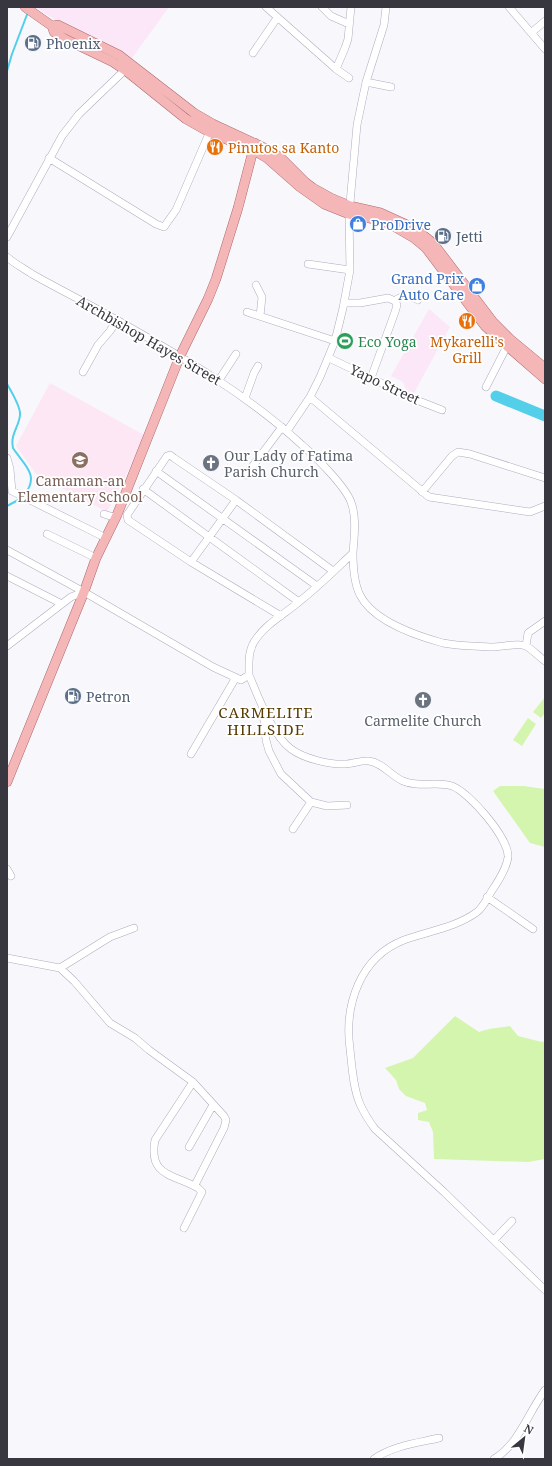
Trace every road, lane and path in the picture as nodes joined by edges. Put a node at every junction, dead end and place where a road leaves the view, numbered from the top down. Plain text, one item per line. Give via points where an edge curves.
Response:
1 (24, 7) edge
2 (266, 7) edge
3 (322, 7) edge
4 (350, 7) edge
5 (386, 7) edge
6 (509, 7) edge
7 (277, 18) junction
8 (545, 21) edge
9 (349, 24) junction
10 (531, 33) junction
11 (545, 50) edge
12 (253, 53) dead end
13 (128, 67) junction
14 (336, 69) junction
15 (349, 78) dead end
16 (366, 82) junction
17 (391, 87) dead end
18 (211, 128) junction
19 (254, 147) junction
20 (49, 158) junction
21 (350, 210) junction
22 (7, 237) edge
23 (7, 257) edge
24 (308, 264) dead end
25 (350, 270) junction
26 (256, 285) dead end
27 (464, 290) junction
28 (418, 300) dead end
29 (395, 301) junction
30 (344, 303) junction
31 (248, 312) dead end
32 (260, 316) junction
33 (117, 320) junction
34 (335, 341) junction
35 (507, 346) junction
36 (236, 354) dead end
37 (180, 356) junction
38 (329, 358) junction
39 (258, 366) dead end
40 (545, 368) edge
41 (83, 372) dead end
42 (371, 378) junction
43 (545, 379) edge
44 (219, 380) junction
45 (486, 387) dead end
46 (310, 397) junction
47 (245, 398) junction
48 (442, 410) dead end
49 (284, 429) junction
50 (7, 458) edge
51 (156, 471) junction
52 (246, 475) dead end
53 (545, 478) edge
54 (143, 489) junction
55 (13, 492) edge
56 (422, 492) junction
57 (236, 500) junction
58 (545, 506) edge
59 (104, 514) dead end
60 (117, 515) junction
61 (223, 519) junction
62 (46, 534) dead end
63 (106, 538) junction
64 (209, 538) junction
65 (7, 550) edge
66 (354, 553) junction
67 (96, 558) junction
68 (192, 562) junction
69 (333, 571) junction
70 (7, 576) edge
71 (317, 586) junction
72 (80, 594) junction
73 (299, 602) junction
74 (62, 604) junction
75 (281, 616) junction
76 (545, 621) edge
77 (7, 646) edge
78 (526, 646) junction
79 (545, 661) edge
80 (249, 675) junction
81 (235, 678) junction
82 (263, 708) junction
83 (191, 754) dead end
84 (7, 782) edge
85 (311, 802) junction
86 (347, 805) dead end
87 (293, 828) dead end
88 (7, 869) edge
89 (11, 876) dead end
90 (487, 897) junction
91 (134, 928) dead end
92 (533, 929) dead end
93 (7, 958) edge
94 (60, 968) junction
95 (193, 1082) junction
96 (213, 1105) junction
97 (189, 1148) dead end
98 (195, 1186) junction
99 (512, 1221) dead end
100 (184, 1228) dead end
101 (494, 1240) junction
102 (545, 1290) edge
103 (545, 1390) edge
104 (438, 1438) dead end
105 (374, 1459) edge
106 (494, 1459) edge

1 - 13 main road via 52,26 54,32 65,39
2 - 7 street
3 - 9 street via 331,16
4 - 9 street
5 - 16 street via 384,25
6 - 10 street
7 - 12 street
7 - 14 street
8 - 10 street
9 - 14 street via 345,48
10 - 11 street
13 - 18 main road via 186,119
13 - 20 street via 71,123
14 - 15 street
16 - 17 street
16 - 21 street via 357,126
18 - 19 main road
18 - 20 street via 176,210 164,227
19 - 21 main road via 308,194 324,204
19 - 37 main road via 216,279
20 - 22 street
21 - 25 street
21 - 27 main road via 375,211 414,228
23 - 33 street, Archbishop Hayes Street via 40,279
24 - 25 street
25 - 30 street
26 - 32 street via 262,297
27 - 35 main road via 474,313
27 - 40 main road via 510,339
28 - 29 street via 407,296
29 - 30 street via 388,298
29 - 42 street via 395,312
30 - 34 street
31 - 32 street
32 - 34 street
33 - 37 street, Archbishop Hayes Street
33 - 41 street via 98,345
34 - 38 street
35 - 43 main road
35 - 45 street
36 - 44 street
37 - 44 street, Archbishop Hayes Street
37 - 60 main road
38 - 42 street, Yapo Street
38 - 46 street
39 - 47 street
42 - 48 street, Yapo Street
44 - 47 street, Archbishop Hayes Street
46 - 49 street
46 - 56 street
47 - 49 street, Archbishop Hayes Street
49 - 52 street
49 - 66 street, Archbishop Hayes Street via 315,456 351,500
50 - 55 street
51 - 54 street
51 - 57 street via 170,455
51 - 61 street
53 - 56 street via 458,452
54 - 64 street
54 - 68 street via 127,515 128,520
55 - 63 street
56 - 58 street via 438,500 516,511 530,512
57 - 61 street
57 - 69 street
59 - 60 street via 113,517
60 - 63 main road
61 - 64 street
61 - 71 street
62 - 67 street
63 - 67 main road
64 - 68 street
64 - 73 street
65 - 72 street
66 - 69 street
66 - 78 street, Archbishop Hayes Street via 354,572 360,595 375,613 392,625 444,643 493,647
67 - 72 main road
68 - 75 street
69 - 71 street
70 - 74 street
71 - 73 street
72 - 74 street
72 - 81 street via 212,668
72 - 84 main road
73 - 75 street
74 - 77 street
75 - 80 street via 264,629 253,643
76 - 78 street via 528,633
78 - 79 street
80 - 81 street via 241,680
80 - 82 street
81 - 83 street
82 - 85 street via 266,740 272,758 281,774
82 - 90 street via 284,742 298,753 328,763 376,763 404,782 422,785 444,784 460,791 482,811 503,838 507,852 505,866
85 - 86 street via 327,806
85 - 87 street
88 - 89 street
90 - 92 street
90 - 101 street via 478,911 461,922 406,939 382,952 359,981 350,1006 348,1034 359,1103 375,1129
91 - 94 street via 110,937
93 - 94 street
94 - 95 street via 110,1023 135,1038
95 - 96 street
95 - 98 street via 156,1140 153,1156 158,1167 164,1172
96 - 97 street
96 - 98 street via 226,1120
98 - 100 street via 202,1192
99 - 101 street
101 - 102 street
103 - 106 street via 512,1443 505,1452
104 - 105 street via 401,1447

